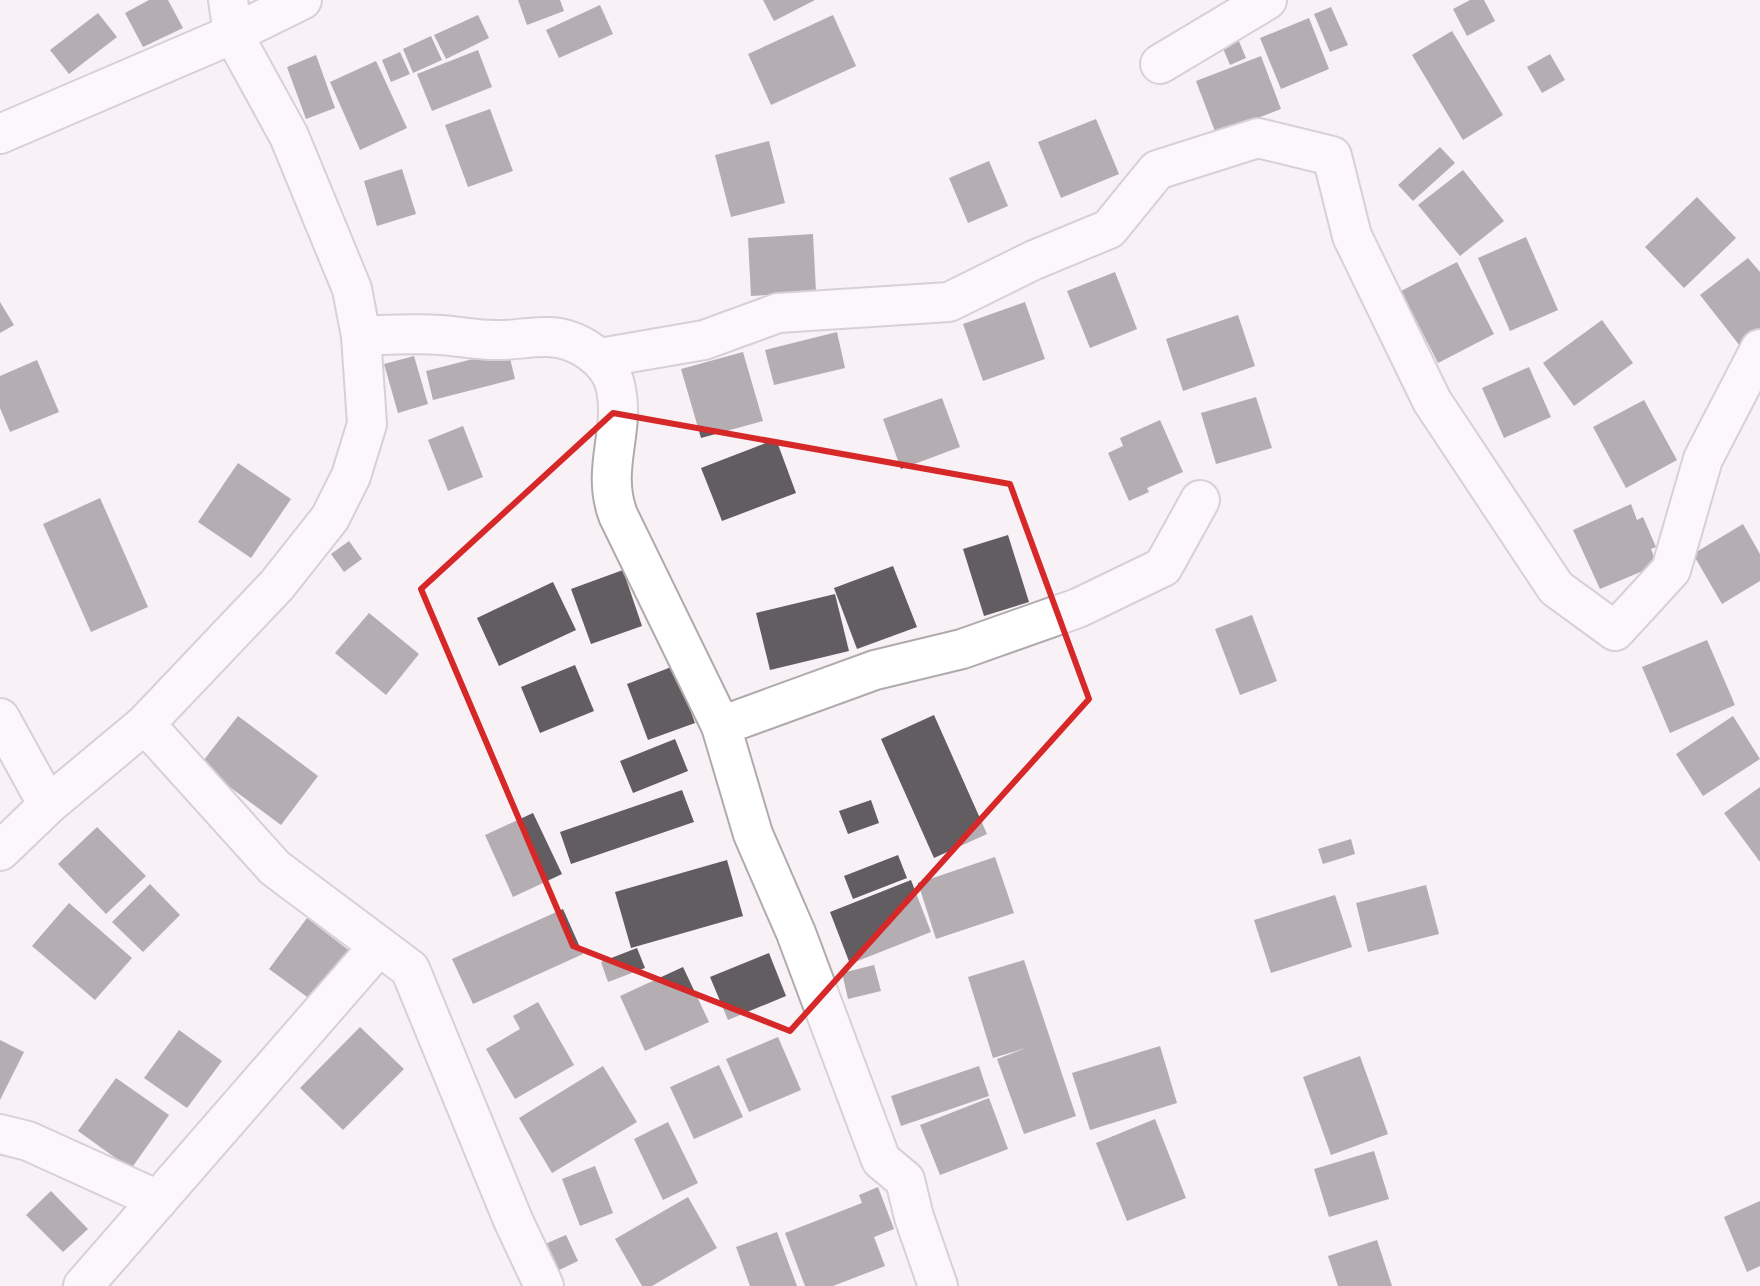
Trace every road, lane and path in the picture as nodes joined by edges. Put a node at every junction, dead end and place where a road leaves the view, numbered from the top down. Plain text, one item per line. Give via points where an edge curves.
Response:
1 (302, 0) edge
2 (1267, 0) edge
3 (230, 17) edge
4 (1160, 64) dead end
5 (0, 134) edge
6 (361, 336) junction
7 (1760, 349) edge
8 (600, 358) junction
9 (1200, 500) dead end
10 (0, 718) edge
11 (145, 724) junction
12 (721, 726) junction
13 (48, 805) junction
14 (0, 851) edge
15 (379, 946) junction
16 (0, 1134) edge
17 (158, 1200) junction
18 (83, 1286) edge
19 (544, 1286) edge
20 (938, 1286) edge

1 - 3 street
2 - 4 street
3 - 5 street
3 - 6 street via 321,210 352,289
6 - 8 street via 552,336
6 - 11 street via 367,424 351,476 330,518 277,585
7 - 8 street via 1703,459 1671,570 1615,631 1556,588 1432,401 1352,236 1332,156 1258,138 1157,170 1109,229 949,302 778,313 704,340
8 - 12 street via 617,391 612,499
9 - 12 street via 1163,567 1078,608 962,649 875,670
10 - 13 street
11 - 13 street
11 - 15 street via 275,868
12 - 20 street via 753,834 881,1160 905,1180
13 - 14 street
15 - 17 street
15 - 19 street via 410,969
16 - 17 street via 28,1141
17 - 18 street

